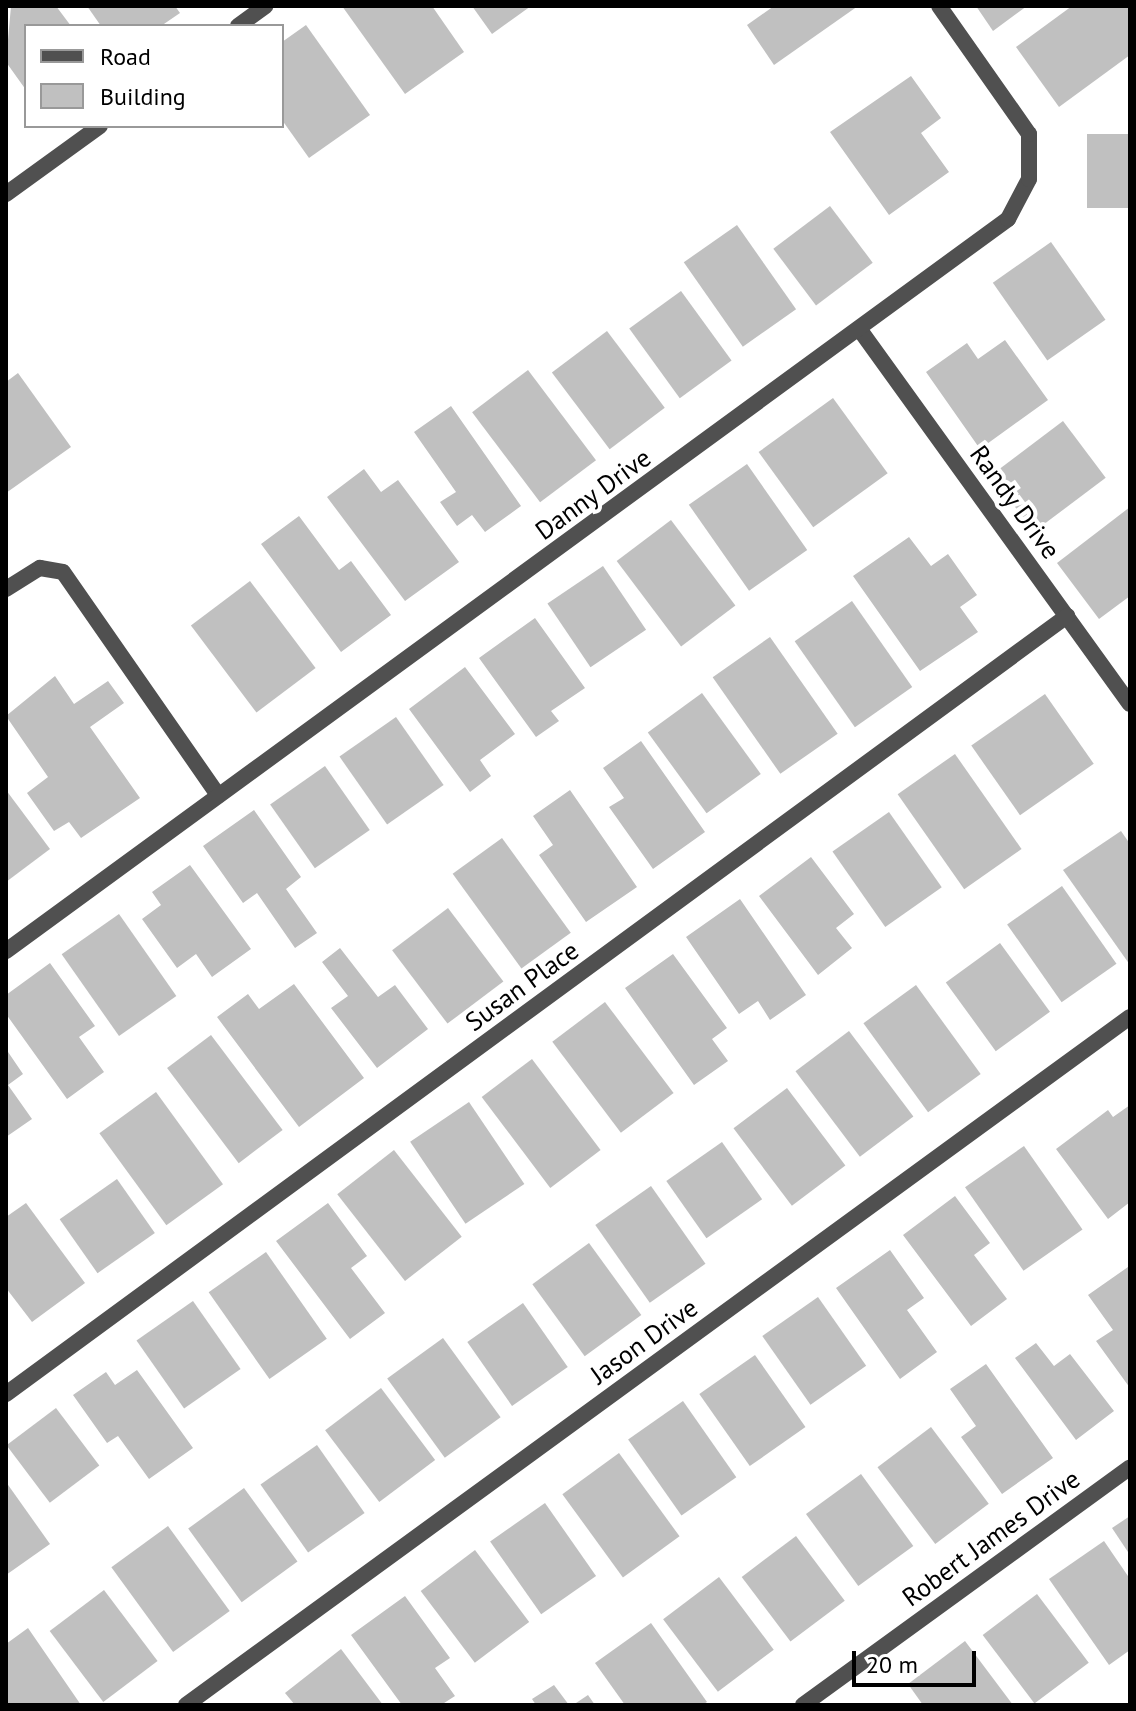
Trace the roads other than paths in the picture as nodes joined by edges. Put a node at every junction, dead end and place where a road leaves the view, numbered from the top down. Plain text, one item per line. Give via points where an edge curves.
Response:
1 (266, 6) edge
2 (939, 6) edge
3 (241, 24) edge
4 (97, 128) edge
5 (6, 194) edge
6 (860, 330) junction
7 (6, 589) edge
8 (1067, 616) junction
9 (1130, 704) edge
10 (218, 795) junction
11 (6, 951) edge
12 (1130, 1017) edge
13 (6, 1394) edge
14 (1130, 1467) edge
15 (186, 1705) edge
16 (803, 1705) edge

1 - 3 street
2 - 6 street, Danny Drive via 1029,134 1029,179 1008,219
4 - 5 street
6 - 8 street, Randy Drive
6 - 10 street, Danny Drive
7 - 10 street via 40,568 63,572
8 - 9 street, Randy Drive
8 - 13 street, Susan Place
10 - 11 street, Danny Drive
12 - 15 street, Jason Drive
14 - 16 street, Robert James Drive

